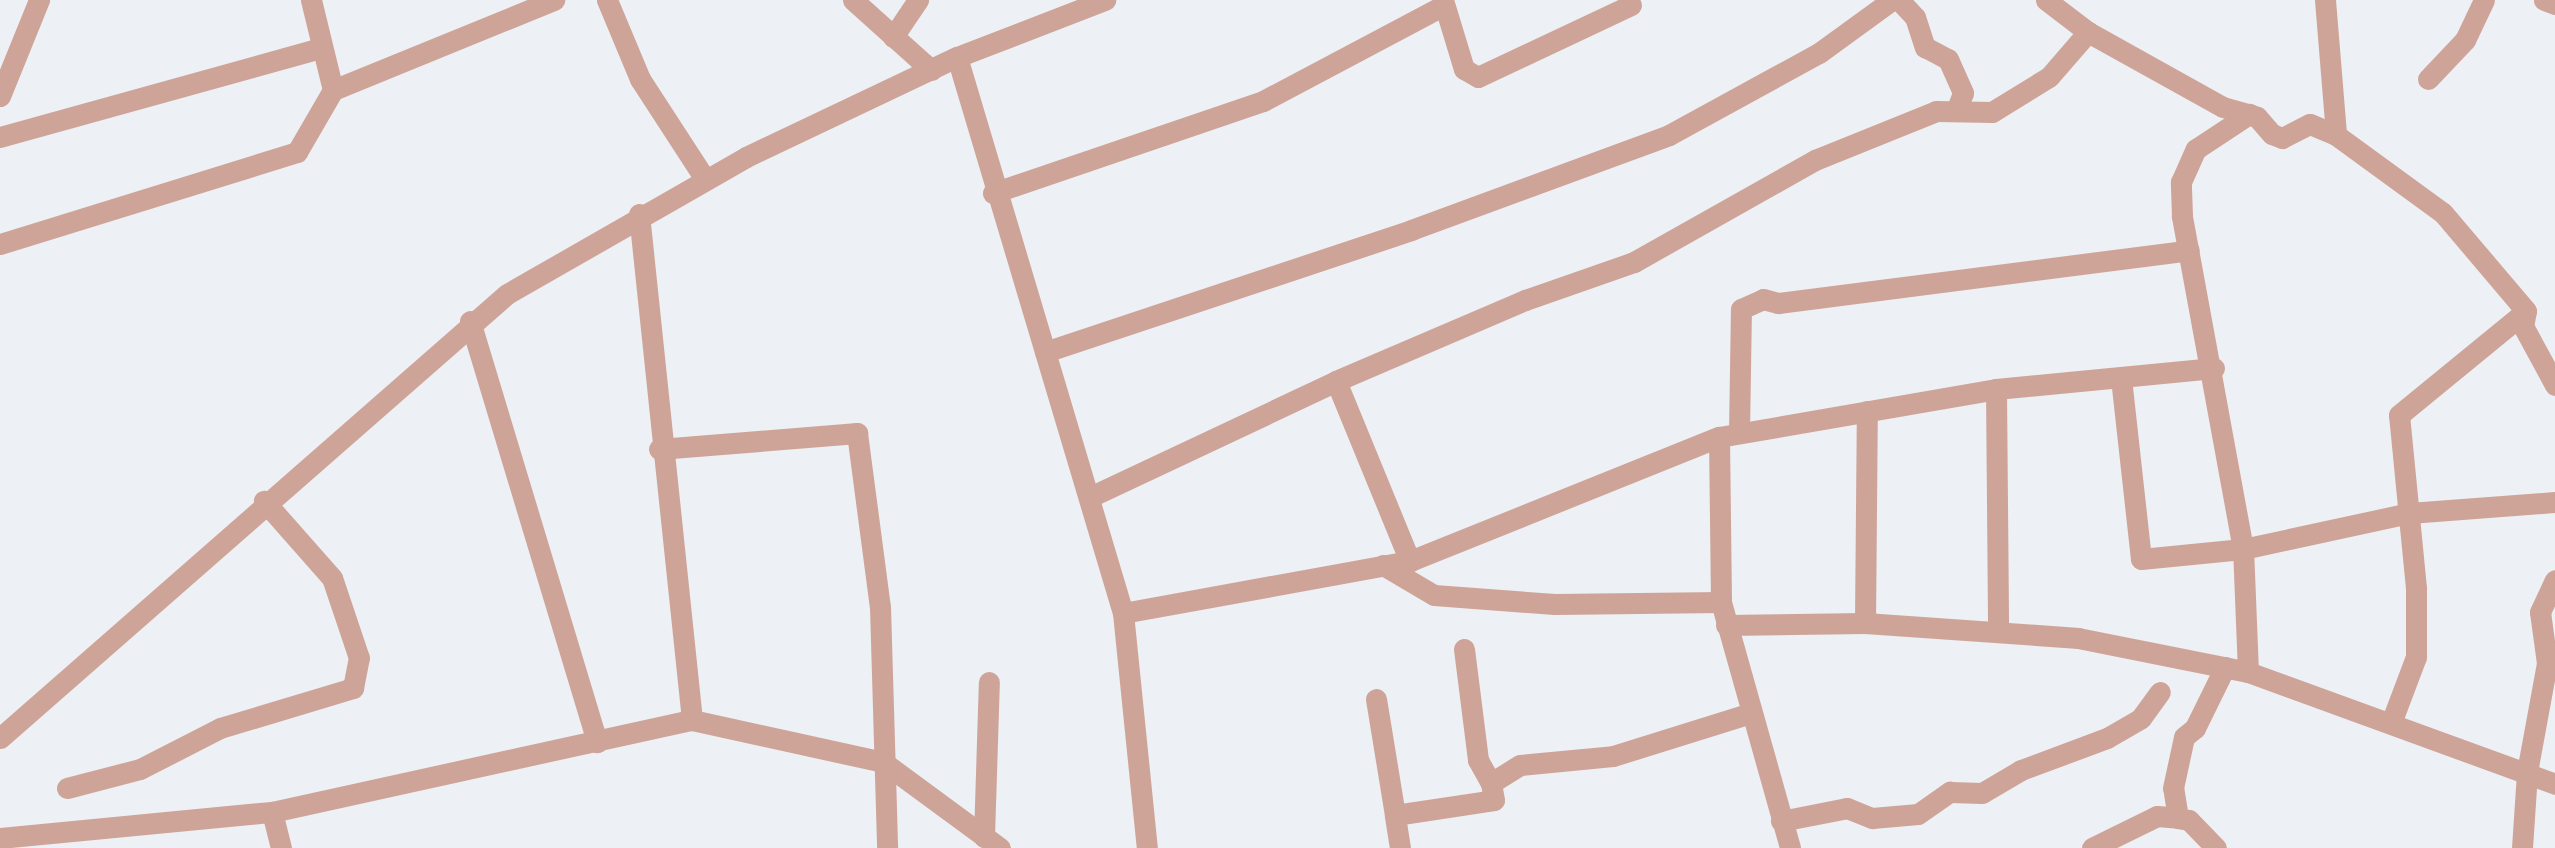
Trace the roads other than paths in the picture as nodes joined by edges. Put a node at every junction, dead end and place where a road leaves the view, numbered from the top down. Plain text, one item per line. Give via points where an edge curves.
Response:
1 (39, 0) edge
2 (311, 0) edge
3 (554, 0) edge
4 (607, 0) edge
5 (853, 0) edge
6 (918, 0) edge
7 (1105, 0) edge
8 (1892, 0) edge
9 (1899, 0) edge
10 (2046, 0) edge
11 (2325, 0) edge
12 (2484, 0) edge
13 (2544, 0) edge
14 (1443, 3) edge
15 (2555, 4) edge
16 (1631, 5) dead end
17 (2088, 32) junction
18 (893, 37) junction
19 (322, 48) junction
20 (957, 57) junction
21 (5, 65) edge
22 (931, 70) junction
23 (2428, 79) dead end
24 (333, 90) junction
25 (0, 96) edge
26 (1956, 111) junction
27 (2249, 114) junction
28 (2336, 135) junction
29 (0, 137) edge
30 (705, 179) junction
31 (993, 194) junction
32 (639, 214) junction
33 (0, 244) edge
34 (2189, 250) junction
35 (2526, 311) junction
36 (470, 321) junction
37 (1045, 352) junction
38 (2214, 368) junction
39 (2121, 378) junction
40 (1336, 382) junction
41 (2555, 385) edge
42 (1996, 390) junction
43 (1867, 411) junction
44 (1729, 435) junction
45 (659, 449) junction
46 (1092, 496) junction
47 (264, 501) junction
48 (2555, 502) edge
49 (2409, 513) junction
50 (2243, 550) junction
51 (1410, 561) junction
52 (1383, 565) junction
53 (2555, 580) edge
54 (1721, 602) junction
55 (1123, 613) junction
56 (1864, 623) junction
57 (1726, 625) junction
58 (1998, 629) junction
59 (1464, 649) dead end
60 (2225, 667) junction
61 (2248, 672) junction
62 (989, 682) dead end
63 (2160, 692) dead end
64 (1376, 699) dead end
65 (1748, 714) junction
66 (692, 720) junction
67 (2391, 723) junction
68 (0, 738) edge
69 (597, 742) junction
70 (883, 762) junction
71 (2527, 772) junction
72 (1491, 783) junction
73 (2555, 784) edge
74 (67, 788) dead end
75 (272, 812) junction
76 (1395, 815) junction
77 (2178, 818) junction
78 (1781, 821) junction
79 (0, 838) edge
80 (992, 843) edge
81 (281, 848) edge
82 (887, 848) edge
83 (1147, 848) edge
84 (1400, 848) edge
85 (1790, 848) edge
86 (2092, 848) edge
87 (2216, 848) edge
88 (2522, 848) edge

1 - 21 street
2 - 19 street
3 - 24 street
4 - 30 street via 640,79
5 - 18 street
6 - 18 street
7 - 20 street
8 - 37 street via 1819,53 1669,135 1411,230
9 - 26 street via 1915,17 1925,47 1948,59 1963,93
10 - 17 street
11 - 28 street
12 - 23 street via 2465,40
13 - 15 street
14 - 16 street via 1464,69 1478,77
14 - 31 street via 1264,101
17 - 26 street via 2049,77 2010,102 1980,115
17 - 27 street via 2223,107
18 - 22 street
19 - 24 street
19 - 29 street
20 - 22 street
20 - 31 street
21 - 25 street
22 - 30 street
24 - 33 street via 297,152
26 - 40 street via 1936,111 1815,160 1634,262 1525,300
27 - 28 street via 2282,138 2310,124
27 - 34 street via 2196,149 2181,182
28 - 35 street via 2443,213
30 - 32 street
31 - 37 street
32 - 36 street
32 - 45 street via 654,337
34 - 38 street
34 - 44 street via 1778,303 1763,299 1741,309
35 - 41 street via 2523,326
35 - 49 street via 2405,405 2399,428
36 - 47 street
36 - 69 street
37 - 46 street
38 - 39 street
38 - 50 street
39 - 42 street
39 - 50 street via 2141,559
40 - 46 street
40 - 51 street
42 - 43 street
42 - 58 street
43 - 44 street
43 - 56 street
44 - 51 street
44 - 54 street
45 - 66 street
45 - 70 street via 857,433 880,607
46 - 55 street
47 - 68 street
47 - 74 street via 290,523 332,578 359,658 353,688 220,728 140,769
48 - 49 street
49 - 50 street
49 - 67 street via 2416,657
50 - 61 street
51 - 52 street
52 - 54 street via 1434,595 1555,604
52 - 55 street
53 - 71 street via 2540,612 2547,663
54 - 57 street
55 - 83 street
56 - 57 street
56 - 58 street
57 - 65 street
58 - 60 street
59 - 72 street via 1478,760
60 - 61 street
60 - 77 street via 2195,728 2184,737 2173,788
61 - 67 street
62 - 80 street
63 - 78 street via 2141,718 2107,738 2021,770 1982,793 1950,792 1919,814 1872,818 1847,808
64 - 76 street
65 - 72 street via 1613,756 1520,765
65 - 78 street
66 - 69 street
66 - 70 street
67 - 71 street
69 - 75 street
70 - 80 street
70 - 82 street
71 - 73 street
71 - 88 street
72 - 76 street via 1494,800
75 - 79 street
75 - 81 street
76 - 84 street
77 - 86 street via 2157,816
77 - 87 street via 2189,820
78 - 85 street

